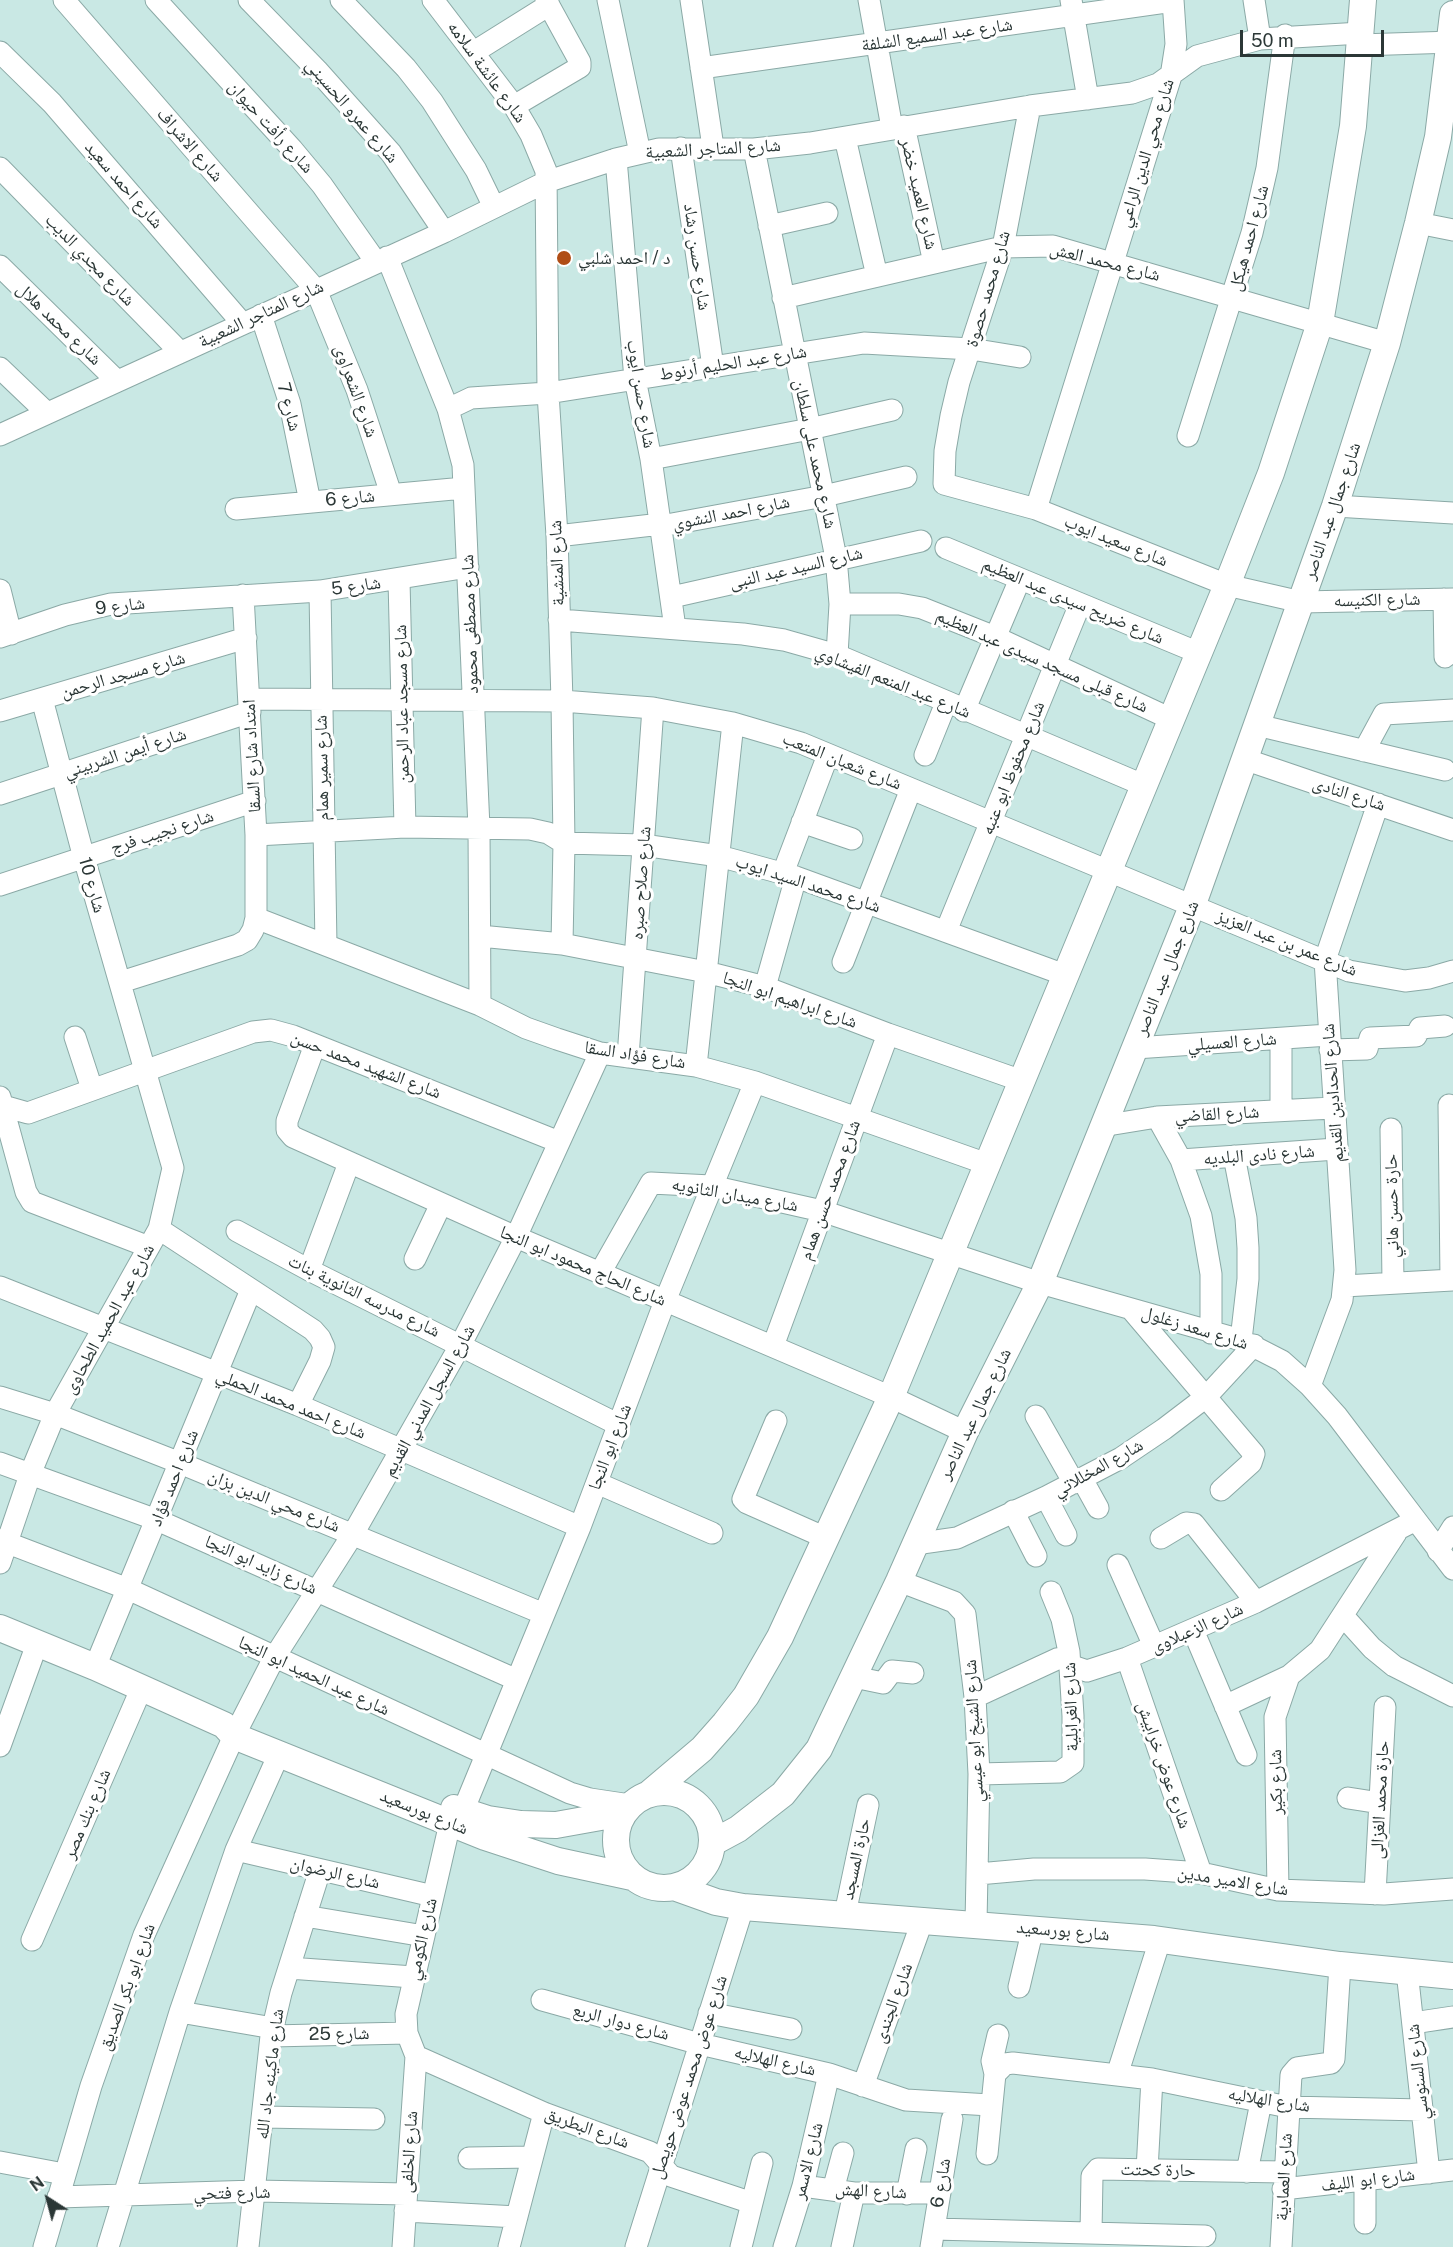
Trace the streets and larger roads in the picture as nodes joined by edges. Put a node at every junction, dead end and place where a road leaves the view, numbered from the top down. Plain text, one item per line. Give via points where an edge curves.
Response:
1 (64, 0) edge
2 (156, 0) edge
3 (249, 0) edge
4 (341, 0) edge
5 (608, 0) edge
6 (691, 0) edge
7 (869, 0) edge
8 (1254, 0) edge
9 (1363, 0) edge
10 (437, 1) edge
11 (1173, 1) edge
12 (548, 3) edge
13 (1073, 8) edge
14 (1453, 14) edge
15 (1285, 35) junction
16 (1260, 39) junction
17 (1360, 39) junction
18 (1451, 42) edge
19 (877, 44) junction
20 (0, 52) edge
21 (474, 52) junction
22 (701, 68) junction
23 (1171, 76) junction
24 (1088, 99) junction
25 (514, 106) junction
26 (1030, 106) junction
27 (898, 127) junction
28 (845, 138) junction
29 (1446, 139) edge
30 (713, 147) junction
31 (681, 148) junction
32 (754, 149) junction
33 (640, 153) junction
34 (616, 159) junction
35 (1, 170) edge
36 (546, 182) junction
37 (494, 207) junction
38 (827, 213) dead end
39 (1418, 224) junction
40 (769, 226) junction
41 (1453, 230) edge
42 (444, 232) junction
43 (1003, 247) junction
44 (381, 259) junction
45 (1113, 261) junction
46 (934, 262) junction
47 (0, 266) edge
48 (877, 276) junction
49 (316, 290) junction
50 (1233, 297) junction
51 (783, 298) junction
52 (252, 319) junction
53 (1320, 324) junction
54 (1387, 343) junction
55 (971, 349) junction
56 (180, 352) junction
57 (795, 353) junction
58 (1020, 357) dead end
59 (713, 367) junction
60 (0, 368) edge
61 (635, 379) junction
62 (117, 381) junction
63 (548, 393) junction
64 (448, 409) junction
65 (892, 410) dead end
66 (47, 413) junction
67 (810, 429) junction
68 (0, 435) edge
69 (1188, 436) dead end
70 (651, 459) junction
71 (944, 471) joint
72 (906, 477) dead end
73 (464, 488) junction
74 (391, 495) junction
75 (824, 496) junction
76 (310, 502) junction
77 (1335, 506) junction
78 (236, 508) dead end
79 (1036, 509) junction
80 (1453, 513) edge
81 (661, 525) junction
82 (557, 536) junction
83 (921, 541) dead end
84 (946, 548) dead end
85 (836, 558) junction
86 (468, 567) junction
87 (1020, 579) junction
88 (399, 580) junction
89 (1227, 585) junction
90 (0, 590) edge
91 (320, 591) junction
92 (243, 595) junction
93 (672, 597) junction
94 (1449, 599) edge
95 (1301, 602) junction
96 (840, 604) junction
97 (1080, 604) junction
98 (559, 620) junction
99 (675, 628) junction
100 (6, 635) edge
101 (995, 637) junction
102 (246, 638) junction
103 (1199, 653) junction
104 (837, 655) junction
105 (1445, 657) dead end
106 (1055, 665) junction
107 (42, 699) junction
108 (321, 699) junction
109 (401, 699) junction
110 (473, 701) junction
111 (562, 701) junction
112 (250, 706) junction
113 (955, 707) junction
114 (653, 708) junction
115 (1453, 710) edge
116 (0, 711) edge
117 (1171, 719) junction
118 (734, 723) junction
119 (1257, 725) junction
120 (1026, 736) junction
121 (1364, 751) junction
122 (828, 755) junction
123 (925, 755) dead end
124 (1244, 759) junction
125 (1445, 770) dead end
126 (62, 774) junction
127 (1143, 785) junction
128 (911, 789) junction
129 (0, 794) edge
130 (255, 801) junction
131 (1378, 804) junction
132 (802, 822) junction
133 (991, 822) junction
134 (405, 827) junction
135 (479, 828) junction
136 (1453, 830) edge
137 (324, 831) junction
138 (256, 835) junction
139 (852, 839) dead end
140 (564, 843) junction
141 (643, 845) junction
142 (719, 856) junction
143 (84, 858) junction
144 (1109, 870) junction
145 (790, 875) junction
146 (0, 885) edge
147 (865, 902) junction
148 (1193, 904) junction
149 (256, 918) junction
150 (946, 931) junction
151 (480, 936) junction
152 (562, 944) junction
153 (326, 945) junction
154 (635, 958) junction
155 (1325, 960) junction
156 (843, 962) dead end
157 (1453, 971) edge
158 (706, 972) junction
159 (1065, 975) junction
160 (121, 982) junction
161 (765, 987) junction
162 (480, 1005) junction
163 (1445, 1026) dead end
164 (888, 1034) junction
165 (75, 1037) dead end
166 (1281, 1039) junction
167 (1329, 1043) junction
168 (315, 1045) junction
169 (1134, 1048) junction
170 (600, 1053) junction
171 (628, 1057) junction
172 (696, 1065) junction
173 (147, 1070) junction
174 (1022, 1081) junction
175 (755, 1082) junction
176 (92, 1089) junction
177 (1, 1102) edge
178 (1449, 1105) dead end
179 (1333, 1107) junction
180 (1281, 1110) junction
181 (1157, 1117) junction
182 (856, 1118) junction
183 (1102, 1126) junction
184 (1391, 1129) dead end
185 (559, 1142) junction
186 (1336, 1149) junction
187 (1234, 1156) junction
188 (1181, 1160) junction
189 (349, 1162) junction
190 (987, 1164) junction
191 (711, 1186) junction
192 (441, 1204) junction
193 (822, 1211) junction
194 (237, 1231) dead end
195 (154, 1238) junction
196 (516, 1238) junction
197 (951, 1252) junction
198 (415, 1259) dead end
199 (309, 1270) junction
200 (600, 1273) junction
201 (1452, 1280) edge
202 (1040, 1283) junction
203 (1393, 1283) junction
204 (1344, 1286) junction
205 (0, 1287) edge
206 (251, 1290) junction
207 (665, 1301) junction
208 (1131, 1309) junction
209 (105, 1327) junction
210 (1211, 1333) junction
211 (1248, 1343) junction
212 (461, 1344) junction
213 (773, 1346) junction
214 (217, 1375) junction
215 (1310, 1386) junction
216 (1206, 1396) junction
217 (0, 1397) edge
218 (891, 1397) junction
219 (298, 1406) junction
220 (55, 1414) junction
221 (1035, 1416) dead end
222 (776, 1421) dead end
223 (619, 1425) junction
224 (965, 1432) junction
225 (403, 1449) junction
226 (0, 1463) edge
227 (180, 1463) junction
228 (31, 1472) junction
229 (1078, 1481) junction
230 (597, 1483) junction
231 (1221, 1490) dead end
232 (1046, 1497) junction
233 (1098, 1508) dead end
234 (1013, 1511) junction
235 (157, 1520) junction
236 (1406, 1526) junction
237 (580, 1527) junction
238 (1453, 1527) edge
239 (712, 1533) dead end
240 (353, 1534) junction
241 (1066, 1535) dead end
242 (826, 1538) junction
243 (1161, 1538) dead end
244 (4, 1541) edge
245 (915, 1544) junction
246 (1438, 1551) junction
247 (1036, 1556) dead end
248 (0, 1563) edge
249 (1118, 1564) dead end
250 (1453, 1569) edge
251 (899, 1581) junction
252 (128, 1589) junction
253 (316, 1589) junction
254 (1051, 1593) dead end
255 (1256, 1602) junction
256 (544, 1614) junction
257 (1344, 1617) junction
258 (0, 1628) edge
259 (1193, 1630) junction
260 (38, 1644) junction
261 (1154, 1646) junction
262 (273, 1658) junction
263 (1127, 1658) junction
264 (1070, 1663) junction
265 (96, 1667) junction
266 (913, 1673) dead end
267 (1289, 1676) junction
268 (854, 1677) junction
269 (517, 1680) junction
270 (142, 1687) junction
271 (1453, 1696) edge
272 (975, 1697) junction
273 (1225, 1706) junction
274 (1385, 1707) dead end
275 (233, 1728) junction
276 (0, 1746) edge
277 (279, 1754) junction
278 (1246, 1755) dead end
279 (486, 1756) junction
280 (979, 1774) junction
281 (1348, 1798) dead end
282 (1380, 1803) junction
283 (634, 1804) junction
284 (868, 1805) dead end
285 (457, 1817) junction
286 (712, 1843) junction
287 (236, 1850) junction
288 (320, 1870) junction
289 (1201, 1873) junction
290 (978, 1874) junction
291 (632, 1877) junction
292 (674, 1887) junction
293 (1278, 1890) junction
294 (1453, 1890) edge
295 (1375, 1894) junction
296 (433, 1896) junction
297 (743, 1907) junction
298 (845, 1914) junction
299 (305, 1916) junction
300 (923, 1919) junction
301 (976, 1923) junction
302 (1033, 1928) junction
303 (423, 1936) junction
304 (32, 1940) dead end
305 (1160, 1940) junction
306 (1340, 1965) junction
307 (289, 1968) junction
308 (1407, 1971) junction
309 (1453, 1976) edge
310 (413, 1977) junction
311 (1019, 1987) dead end
312 (542, 2000) dead end
313 (180, 2012) junction
314 (709, 2013) junction
315 (1453, 2017) edge
316 (1413, 2023) junction
317 (791, 2029) dead end
318 (272, 2032) junction
319 (407, 2033) junction
320 (998, 2035) dead end
321 (700, 2044) junction
322 (416, 2056) junction
323 (829, 2074) junction
324 (995, 2074) junction
325 (1117, 2075) junction
326 (1152, 2079) junction
327 (863, 2086) junction
328 (1261, 2102) junction
329 (990, 2105) junction
330 (1288, 2107) junction
331 (1422, 2110) junction
332 (544, 2113) junction
333 (263, 2117) junction
334 (374, 2119) dead end
335 (952, 2119) dead end
336 (916, 2149) dead end
337 (843, 2152) dead end
338 (987, 2154) dead end
339 (532, 2157) junction
340 (469, 2158) dead end
341 (0, 2162) edge
342 (762, 2163) dead end
343 (660, 2166) junction
344 (1147, 2169) junction
345 (1453, 2170) edge
346 (1247, 2172) junction
347 (1429, 2173) junction
348 (64, 2174) junction
349 (1365, 2180) junction
350 (1284, 2181) junction
351 (804, 2186) junction
352 (833, 2190) junction
353 (256, 2192) junction
354 (854, 2193) junction
355 (940, 2193) junction
356 (907, 2194) junction
357 (121, 2196) junction
358 (58, 2198) junction
359 (406, 2203) junction
360 (752, 2203) junction
361 (517, 2217) junction
362 (1365, 2223) dead end
363 (1091, 2233) junction
364 (1205, 2236) dead end
365 (933, 2238) edge
366 (1005, 2239) edge
367 (1158, 2241) edge
368 (44, 2247) edge
369 (108, 2247) edge
370 (248, 2247) edge
371 (404, 2247) edge
372 (509, 2247) edge
373 (636, 2247) edge
374 (741, 2247) edge
375 (784, 2247) edge
376 (842, 2247) edge
377 (1281, 2247) edge

1 - 49 street, شارع الاشراف
2 - 44 street, شارع رأفت حيوان via 292,149
3 - 42 street, شارع عمرو الحسيني via 391,153
4 - 37 street via 432,100
5 - 33 street
6 - 22 street
7 - 19 street, شارع العميد خضر
8 - 16 street
9 - 17 street
10 - 21 street, شارع عائشة سلامه
11 - 13 street, شارع عبد السميع الشلفة
11 - 23 street, شارع محي الدين الراعي via 1176,44
12 - 21 street
12 - 25 street via 580,67
13 - 19 street, شارع عبد السميع الشلفة
13 - 24 street
14 - 18 street, شارع جمال عبد الناصر
15 - 16 street, شارع المتاجر الشعبية
15 - 17 street, شارع المتاجر الشعبية
15 - 50 street, شارع احمد هيكل via 1267,168
16 - 23 street, شارع المتاجر الشعبية via 1197,56
17 - 18 street, شارع المتاجر الشعبية
17 - 53 street via 1347,161
18 - 29 street, شارع جمال عبد الناصر
19 - 22 street, شارع عبد السميع الشلفة
19 - 27 street, شارع العميد خضر
20 - 52 street, شارع احمد سعيد
21 - 25 street, شارع عائشة سلامه
22 - 30 street
23 - 24 street, شارع المتاجر الشعبية via 1146,90
23 - 45 street, شارع محي الدين الراعي
24 - 26 street, شارع المتاجر الشعبية
25 - 36 street, شارع عائشة سلامه via 543,161
26 - 27 street, شارع المتاجر الشعبية
26 - 43 street, شارع محمد حصوة
27 - 28 street, شارع المتاجر الشعبية
27 - 46 street, شارع العميد خضر
28 - 32 street, شارع المتاجر الشعبية
28 - 48 street
29 - 39 street, شارع جمال عبد الناصر
30 - 31 street, شارع المتاجر الشعبية
30 - 32 street, شارع المتاجر الشعبية
31 - 33 street, شارع المتاجر الشعبية
31 - 59 street, شارع حسن رشاد
32 - 40 street, شارع محمد على سلطان
33 - 34 street, شارع المتاجر الشعبية
34 - 36 street, شارع المتاجر الشعبية
34 - 61 street, شارع حسن ايوب
35 - 56 street, شارع مجدي الديب
36 - 37 street, شارع المتاجر الشعبية
36 - 63 street, شارع المنشية
37 - 42 street, شارع المتاجر الشعبية
38 - 40 street
39 - 41 street
39 - 54 street, شارع جمال عبد الناصر
40 - 51 street, شارع محمد على سلطان
42 - 44 street, شارع المتاجر الشعبية
43 - 45 street, شارع محمد العش via 1053,246
43 - 46 street, شارع محمد العش
43 - 55 street, شارع محمد حصوة
44 - 49 street, شارع المتاجر الشعبية
44 - 64 street, شارع مصطفى محمود
45 - 50 street, شارع محمد العش
45 - 79 street, شارع محي الدين الراعي
46 - 48 street, شارع محمد العش
47 - 62 street, شارع محمد هلال
48 - 51 street, شارع محمد العش
49 - 52 street, شارع المتاجر الشعبية
49 - 74 street, شارع الشعراوى via 357,390
50 - 53 street, شارع محمد العش
50 - 69 street, شارع احمد هيكل
51 - 57 street, شارع محمد على سلطان
52 - 56 street, شارع المتاجر الشعبية
52 - 76 street, شارع 7 via 290,404
53 - 54 street, شارع محمد العش
53 - 89 street via 1271,473
54 - 77 street, شارع جمال عبد الناصر
55 - 57 street, شارع عبد الحليم أرنوط via 864,343
55 - 58 street, شارع عبد الحليم أرنوط
55 - 71 street, شارع محمد حصوة via 951,416
56 - 62 street, شارع المتاجر الشعبية
57 - 59 street, شارع عبد الحليم أرنوط
57 - 67 street, شارع محمد على سلطان
59 - 61 street, شارع عبد الحليم أرنوط
60 - 66 street
61 - 63 street, شارع عبد الحليم أرنوط
61 - 70 street, شارع حسن ايوب
62 - 66 street, شارع المتاجر الشعبية
63 - 64 street, شارع عبد الحليم أرنوط via 471,398
63 - 82 street, شارع المنشية
64 - 73 street, شارع مصطفى محمود via 460,449
65 - 67 street
66 - 68 street, شارع المتاجر الشعبية
67 - 70 street
67 - 75 street, شارع محمد على سلطان
70 - 81 street, شارع حسن ايوب
71 - 79 street, شارع سعيد ايوب via 946,486
72 - 75 street, شارع احمد النشوي
73 - 74 street, شارع 6
73 - 86 street, شارع مصطفى محمود
74 - 76 street, شارع 6
75 - 81 street, شارع احمد النشوي
75 - 85 street, شارع محمد على سلطان
76 - 78 street, شارع 6
77 - 80 street
77 - 95 street, شارع جمال عبد الناصر
79 - 89 street, شارع سعيد ايوب
81 - 82 street, شارع احمد النشوي
81 - 93 street, شارع حسن ايوب
82 - 98 street, شارع المنشية
83 - 85 street, شارع السيد عبد النبى
84 - 87 street, شارع ضريح سيدى عبد العظيم
85 - 93 street, شارع السيد عبد النبى
85 - 96 street, شارع محمد على سلطان
86 - 88 street, شارع 5
86 - 110 street, شارع مصطفى محمود
87 - 97 street, شارع ضريح سيدى عبد العظيم
87 - 101 street
88 - 91 street, شارع 5
88 - 109 street, شارع مسجد عباد الرحمن
89 - 95 street, شارع سعيد ايوب
89 - 103 street
90 - 100 street
91 - 92 street, شارع 5
91 - 108 street, شارع سمير همام
92 - 100 street, شارع 9 via 111,604
92 - 102 street, امتداد شارع السقا
93 - 99 street, شارع حسن ايوب
94 - 95 street, شارع الكنيسه
94 - 105 street
95 - 119 street, شارع جمال عبد الناصر
96 - 101 street, شارع قبلى مسجد سيدى عبد العظيم via 922,608
96 - 104 street, شارع محمد على سلطان
97 - 103 street, شارع ضريح سيدى عبد العظيم
97 - 106 street, شارع محفوظ ابو عنبه
98 - 99 street, شارع عبد المنعم الفيشاوي
98 - 111 street, شارع المنشية
99 - 104 street, شارع عبد المنعم الفيشاوي via 784,640
101 - 106 street, شارع قبلى مسجد سيدى عبد العظيم
101 - 113 street
102 - 107 street, شارع مسجد الرحمن
102 - 112 street, امتداد شارع السقا
103 - 117 street
104 - 113 street, شارع عبد المنعم الفيشاوي
106 - 117 street, شارع قبلى مسجد سيدى عبد العظيم
106 - 120 street, شارع محفوظ ابو عنبه
107 - 116 street, شارع مسجد الرحمن
107 - 126 street, شارع 10
108 - 109 street, شارع أيمن الشربيني
108 - 112 street, شارع أيمن الشربيني
108 - 137 street, شارع سمير همام
109 - 110 street, شارع شعبان المتعب
109 - 134 street, شارع مسجد عباد الرحمن
110 - 111 street, شارع شعبان المتعب
110 - 135 street, شارع مصطفى محمود
111 - 114 street, شارع شعبان المتعب
111 - 140 street, شارع المنشية
112 - 126 street, شارع أيمن الشربيني
112 - 130 street, امتداد شارع السقا
113 - 120 street, شارع عبد المنعم الفيشاوي
113 - 123 street
114 - 118 street, شارع شعبان المتعب
114 - 141 street, شارع صلاح صبره
115 - 121 street via 1384,714
117 - 127 street
118 - 122 street, شارع شعبان المتعب
118 - 142 street
119 - 121 street
119 - 124 street, شارع جمال عبد الناصر
120 - 127 street, شارع عبد المنعم الفيشاوي
120 - 133 street, شارع محفوظ ابو عنبه
121 - 125 street
122 - 128 street, شارع شعبان المتعب
122 - 132 street
124 - 131 street, شارع النادى
124 - 148 street, شارع جمال عبد الناصر
126 - 129 street, شارع أيمن الشربيني
126 - 143 street, شارع 10
127 - 144 street
128 - 133 street, شارع شعبان المتعب
128 - 147 street
130 - 138 street, امتداد شارع السقا
130 - 143 street, شارع نجيب فرج
131 - 136 street, شارع النادى
131 - 155 street, شارع الحدادين القديم
132 - 139 street
132 - 145 street
133 - 144 street, شارع شعبان المتعب
133 - 150 street, شارع محفوظ ابو عنبه
134 - 135 street, شارع محمد السيد ايوب
134 - 137 street, شارع محمد السيد ايوب
135 - 140 street, شارع محمد السيد ايوب via 539,830
135 - 151 street, شارع مصطفى محمود
137 - 138 street, شارع محمد السيد ايوب
137 - 153 street, شارع سمير همام
138 - 149 street, امتداد شارع السقا
140 - 141 street, شارع محمد السيد ايوب
140 - 152 street, شارع المنشية
141 - 142 street, شارع محمد السيد ايوب
141 - 154 street, شارع صلاح صبره
142 - 145 street, شارع محمد السيد ايوب
142 - 158 street
143 - 146 street, شارع نجيب فرج
143 - 160 street, شارع 10
144 - 148 street, شارع شعبان المتعب
144 - 159 street
145 - 147 street, شارع محمد السيد ايوب
145 - 161 street
147 - 150 street, شارع محمد السيد ايوب
147 - 156 street
148 - 155 street, شارع عمر بن عبد العزيز
148 - 169 street, شارع جمال عبد الناصر
149 - 153 street, شارع فؤاد السقا
149 - 160 street via 247,940 238,945
150 - 159 street, شارع محمد السيد ايوب
151 - 152 street, شارع ابراهيم ابو النجا
151 - 162 street, شارع مصطفى محمود
152 - 154 street, شارع ابراهيم ابو النجا
153 - 162 street, شارع فؤاد السقا
154 - 158 street, شارع ابراهيم ابو النجا
154 - 171 street, شارع صلاح صبره
155 - 157 street, شارع عمر بن عبد العزيز via 1367,975 1404,981
155 - 167 street, شارع الحدادين القديم
158 - 161 street, شارع ابراهيم ابو النجا
158 - 172 street
159 - 174 street
160 - 173 street, شارع 10
161 - 164 street, شارع ابراهيم ابو النجا
162 - 170 street, شارع فؤاد السقا via 526,1028
163 - 167 street, شارع العسيلي via 1420,1028 1416,1036 1370,1038 1367,1049
164 - 174 street, شارع ابراهيم ابو النجا
164 - 182 street, شارع محمد حسن همام
165 - 176 street
166 - 167 street, شارع العسيلي
166 - 169 street, شارع العسيلي
166 - 180 street
167 - 179 street, شارع الحدادين القديم
168 - 173 street, شارع الشهيد محمد حسن via 272,1030 253,1032
168 - 185 street, شارع الشهيد محمد حسن
168 - 189 street, شارع الحاج محمود ابو النجا via 287,1130 293,1137
169 - 183 street, شارع جمال عبد الناصر
170 - 171 street, شارع فؤاد السقا
170 - 185 street, شارع السجل المدني القديم
171 - 172 street, شارع فؤاد السقا
172 - 175 street, شارع فؤاد السقا
173 - 176 street, شارع الشهيد محمد حسن
173 - 195 street, شارع عبد الحميد الطحاوى via 173,1168
174 - 190 street
175 - 182 street, شارع فؤاد السقا
175 - 191 street, شارع ابو النجا
176 - 177 street, شارع الشهيد محمد حسن via 28,1113
177 - 195 street via 32,1202
178 - 201 street
179 - 180 street, شارع القاضي
179 - 186 street, شارع الحدادين القديم
180 - 181 street, شارع القاضي
181 - 183 street, شارع القاضي
181 - 188 street
182 - 190 street, شارع فؤاد السقا
182 - 193 street, شارع محمد حسن همام
183 - 202 street, شارع جمال عبد الناصر
184 - 203 street, حارة حسن هاني
185 - 196 street, شارع السجل المدني القديم
186 - 187 street, شارع نادى البلديه
186 - 204 street, شارع الحدادين القديم
187 - 188 street, شارع نادى البلديه
187 - 211 street via 1248,1248
188 - 210 street via 1201,1215 1207,1245
189 - 192 street, شارع الحاج محمود ابو النجا
189 - 199 street
190 - 197 street
191 - 193 street, شارع ميدان الثانويه
191 - 200 street, شارع ميدان الثانويه via 657,1181 648,1187
191 - 207 street, شارع ابو النجا
192 - 196 street, شارع الحاج محمود ابو النجا
192 - 198 street
193 - 197 street, شارع ميدان الثانويه
193 - 213 street, شارع محمد حسن همام
194 - 199 street, شارع مدرسه الثانوية بنات
195 - 206 street
195 - 209 street, شارع عبد الحميد الطحاوى
196 - 200 street, شارع الحاج محمود ابو النجا
196 - 212 street, شارع السجل المدني القديم
197 - 202 street, شارع سعد زغلول
197 - 218 street
199 - 212 street, شارع مدرسه الثانوية بنات
200 - 207 street, شارع الحاج محمود ابو النجا
201 - 203 street
202 - 208 street, شارع سعد زغلول
202 - 224 street, شارع جمال عبد الناصر
203 - 204 street
204 - 215 street, شارع الحدادين القديم
205 - 209 street, شارع احمد محمد الحملي
206 - 214 street, شارع احمد فؤاد
206 - 219 street via 313,1330 324,1347
207 - 213 street, شارع الحاج محمود ابو النجا
207 - 223 street, شارع ابو النجا
208 - 210 street, شارع سعد زغلول
208 - 216 street
209 - 214 street, شارع احمد محمد الحملي
209 - 220 street, شارع عبد الحميد الطحاوى
210 - 211 street, شارع سعد زغلول
211 - 215 street, شارع سعد زغلول via 1282,1361
211 - 216 street, شارع المخللاتي
212 - 223 street, شارع مدرسه الثانوية بنات
212 - 225 street, شارع السجل المدني القديم
213 - 218 street, شارع الحاج محمود ابو النجا
214 - 219 street, شارع احمد محمد الحملي
214 - 227 street, شارع احمد فؤاد
215 - 236 street, شارع سعد زغلول via 1336,1416
216 - 229 street, شارع المخللاتي via 1164,1429
216 - 231 street via 1254,1454 1251,1463
217 - 220 street, شارع محي الدين بزان
218 - 224 street, شارع الحاج محمود ابو النجا
218 - 242 street
219 - 225 street, شارع احمد محمد الحملي
220 - 227 street, شارع محي الدين بزان
220 - 228 street, شارع عبد الحميد الطحاوى
221 - 229 street
222 - 242 street via 743,1499
223 - 230 street, شارع ابو النجا
224 - 245 street, شارع جمال عبد الناصر
225 - 237 street, شارع احمد محمد الحملي
225 - 240 street, شارع السجل المدني القديم
226 - 228 street, شارع زايد ابو النجا
227 - 235 street, شارع احمد فؤاد
227 - 240 street, شارع محي الدين بزان
228 - 235 street, شارع زايد ابو النجا
228 - 244 street, شارع عبد الحميد الطحاوى
229 - 232 street, شارع المخللاتي
229 - 233 street
230 - 237 street, شارع ابو النجا
230 - 239 street
232 - 234 street, شارع المخللاتي
232 - 241 street
234 - 245 street, شارع المخللاتي via 957,1538
234 - 247 street
235 - 252 street, شارع احمد فؤاد
235 - 253 street, شارع زايد ابو النجا
236 - 246 street, شارع سعد زغلول
236 - 255 street, شارع الزعبلاوى
236 - 257 street
237 - 256 street, شارع ابو النجا
238 - 246 street
240 - 253 street, شارع السجل المدني القديم
240 - 256 street, شارع محي الدين بزان
242 - 283 street via 780,1637 746,1696 702,1749
243 - 255 street via 1186,1523 1194,1524
244 - 248 street, شارع عبد الحميد الطحاوى
244 - 252 street, شارع عبد الحميد ابو النجا
245 - 251 street, شارع جمال عبد الناصر
246 - 250 street, شارع سعد زغلول
249 - 261 street
251 - 268 street, شارع جمال عبد الناصر
251 - 272 street, شارع الشيخ ابو عيسي via 963,1609
252 - 262 street, شارع عبد الحميد ابو النجا
252 - 265 street, شارع احمد فؤاد
253 - 262 street, شارع السجل المدني القديم
253 - 269 street, شارع زايد ابو النجا
254 - 264 street, شارع الغرابلية via 1065,1630
255 - 259 street, شارع الزعبلاوى
256 - 269 street, شارع ابو النجا
257 - 267 street via 1320,1650
257 - 271 street via 1394,1666
258 - 260 street, شارع بورسعيد
259 - 261 street, شارع الزعبلاوى
259 - 273 street
260 - 265 street, شارع بورسعيد
260 - 276 street
261 - 263 street, شارع الزعبلاوى
262 - 275 street, شارع السجل المدني القديم
262 - 279 street, شارع عبد الحميد ابو النجا
263 - 264 street, شارع الزعبلاوى via 1087,1671
263 - 289 street, شارع عوض خرابيش
264 - 272 street, شارع الزعبلاوى via 1064,1658 1057,1659
264 - 280 street, شارع الغرابلية via 1074,1758 1070,1767 1060,1772
265 - 270 street, شارع بورسعيد
266 - 268 street via 892,1671 884,1683
267 - 273 street
267 - 293 street, شارع بكير via 1275,1717
268 - 286 street, شارع جمال عبد الناصر via 819,1749 802,1772 761,1813
269 - 279 street, شارع ابو النجا
270 - 275 street, شارع بورسعيد
270 - 304 street, شارع بنك مصر
272 - 280 street, شارع الشيخ ابو عيسي
273 - 278 street
274 - 282 street, حارة محمد الغزالى
275 - 277 street, شارع بورسعيد
275 - 285 street, شارع بورسعيد
275 - 348 street, شارع ابو بكر الصديق via 144,1935
277 - 285 street, شارع بورسعيد
277 - 287 street
279 - 283 street, شارع عبد الحميد ابو النجا via 570,1793
279 - 285 street, شارع ابو النجا
280 - 290 street, شارع الشيخ ابو عيسي
281 - 282 street
282 - 295 street, حارة محمد الغزالى
283 - 285 street, شارع بورسعيد via 556,1825
283 - 286 street via 673,1792 694,1802 708,1820
283 - 291 street via 618,1824 616,1847
284 - 298 street, حارة المسجد
285 - 291 street, شارع بورسعيد via 549,1859
285 - 296 street, شارع الكومي
286 - 292 street via 700,1871
287 - 288 street, شارع الرضوان
287 - 313 street
288 - 296 street, شارع الرضوان
288 - 299 street, شارع ماكينه جاد الله
289 - 290 street, شارع الامير مدين via 1090,1867
289 - 293 street, شارع الامير مدين
290 - 301 street, شارع الشيخ ابو عيسي
291 - 292 street via 654,1887
292 - 297 street, شارع بورسعيد
293 - 295 street, شارع الامير مدين
294 - 295 street, شارع الامير مدين
296 - 303 street, شارع الكومي
297 - 298 street, شارع بورسعيد
297 - 314 street, شارع عوض محمد عوض حويصل
298 - 300 street, شارع بورسعيد
299 - 303 street
299 - 307 street, شارع ماكينه جاد الله
300 - 301 street, شارع بورسعيد
300 - 327 street, شارع الجندى
301 - 302 street, شارع بورسعيد
302 - 305 street, شارع بورسعيد
302 - 311 street
303 - 310 street, شارع الكومي
305 - 306 street, شارع بورسعيد
305 - 325 street
306 - 308 street, شارع بورسعيد
306 - 330 street, شارع العمادية via 1334,2059 1331,2063 1292,2071
307 - 310 street
307 - 318 street, شارع ماكينه جاد الله
308 - 309 street, شارع بورسعيد
308 - 316 street, شارع السنوسي
310 - 319 street, شارع الكومي via 406,2014
312 - 321 street, شارع دوار الربع
313 - 318 street, شارع 25
313 - 357 street
314 - 317 street
314 - 321 street, شارع عوض محمد عوض حويصل
315 - 316 street
316 - 331 street, شارع السنوسي
318 - 319 street, شارع 25
318 - 333 street, شارع ماكينه جاد الله
319 - 322 street, شارع الكومي
320 - 324 street via 992,2061
321 - 323 street, شارع الهلاليه
321 - 343 street, شارع عوض محمد عوض حويصل
322 - 332 street, شارع البطريق
322 - 359 street, شارع الخلفى
323 - 327 street, شارع الهلاليه
323 - 351 street, شارع الاسمر
324 - 325 street, شارع الهلاليه via 1005,2064 1013,2063
324 - 329 street
325 - 326 street, شارع الهلاليه
326 - 328 street, شارع الهلاليه
326 - 344 street
327 - 329 street, شارع الهلاليه via 906,2100
328 - 330 street, شارع الهلاليه
328 - 346 street
329 - 338 street
330 - 331 street, شارع الهلاليه
330 - 350 street, شارع العمادية
331 - 347 street, شارع السنوسي
332 - 339 street
332 - 343 street, شارع البطريق via 650,2152
333 - 334 street
333 - 353 street, شارع ماكينه جاد الله
335 - 355 street, شارع 6
336 - 356 street
337 - 352 street
339 - 340 street
339 - 361 street
341 - 348 street
342 - 360 street
343 - 360 street, شارع البطريق via 671,2176
343 - 373 street, شارع عوض محمد عوض حويصل
344 - 346 street, حارة كحتت
344 - 363 street, حارة كحتت via 1094,2172
345 - 347 street, شارع ابو الليف
346 - 350 street, حارة كحتت
347 - 349 street, شارع ابو الليف
348 - 358 street, شارع ابو بكر الصديق
349 - 350 street, شارع ابو الليف
349 - 362 street
350 - 377 street, شارع العمادية
351 - 352 street, شارع الهش
351 - 375 street, شارع الاسمر
352 - 354 street, شارع الهش
353 - 357 street, شارع فتحي
353 - 359 street, شارع فتحي
353 - 370 street, شارع ماكينه جاد الله
354 - 356 street, شارع الهش
354 - 376 street
355 - 356 street, شارع الهش
355 - 365 street, شارع 6
357 - 358 street, شارع فتحي
357 - 369 street
358 - 368 street, شارع ابو بكر الصديق
359 - 361 street, شارع فتحي
359 - 371 street, شارع الخلفى
360 - 374 street
361 - 372 street
363 - 366 street
363 - 367 street
364 - 367 street
365 - 366 street

